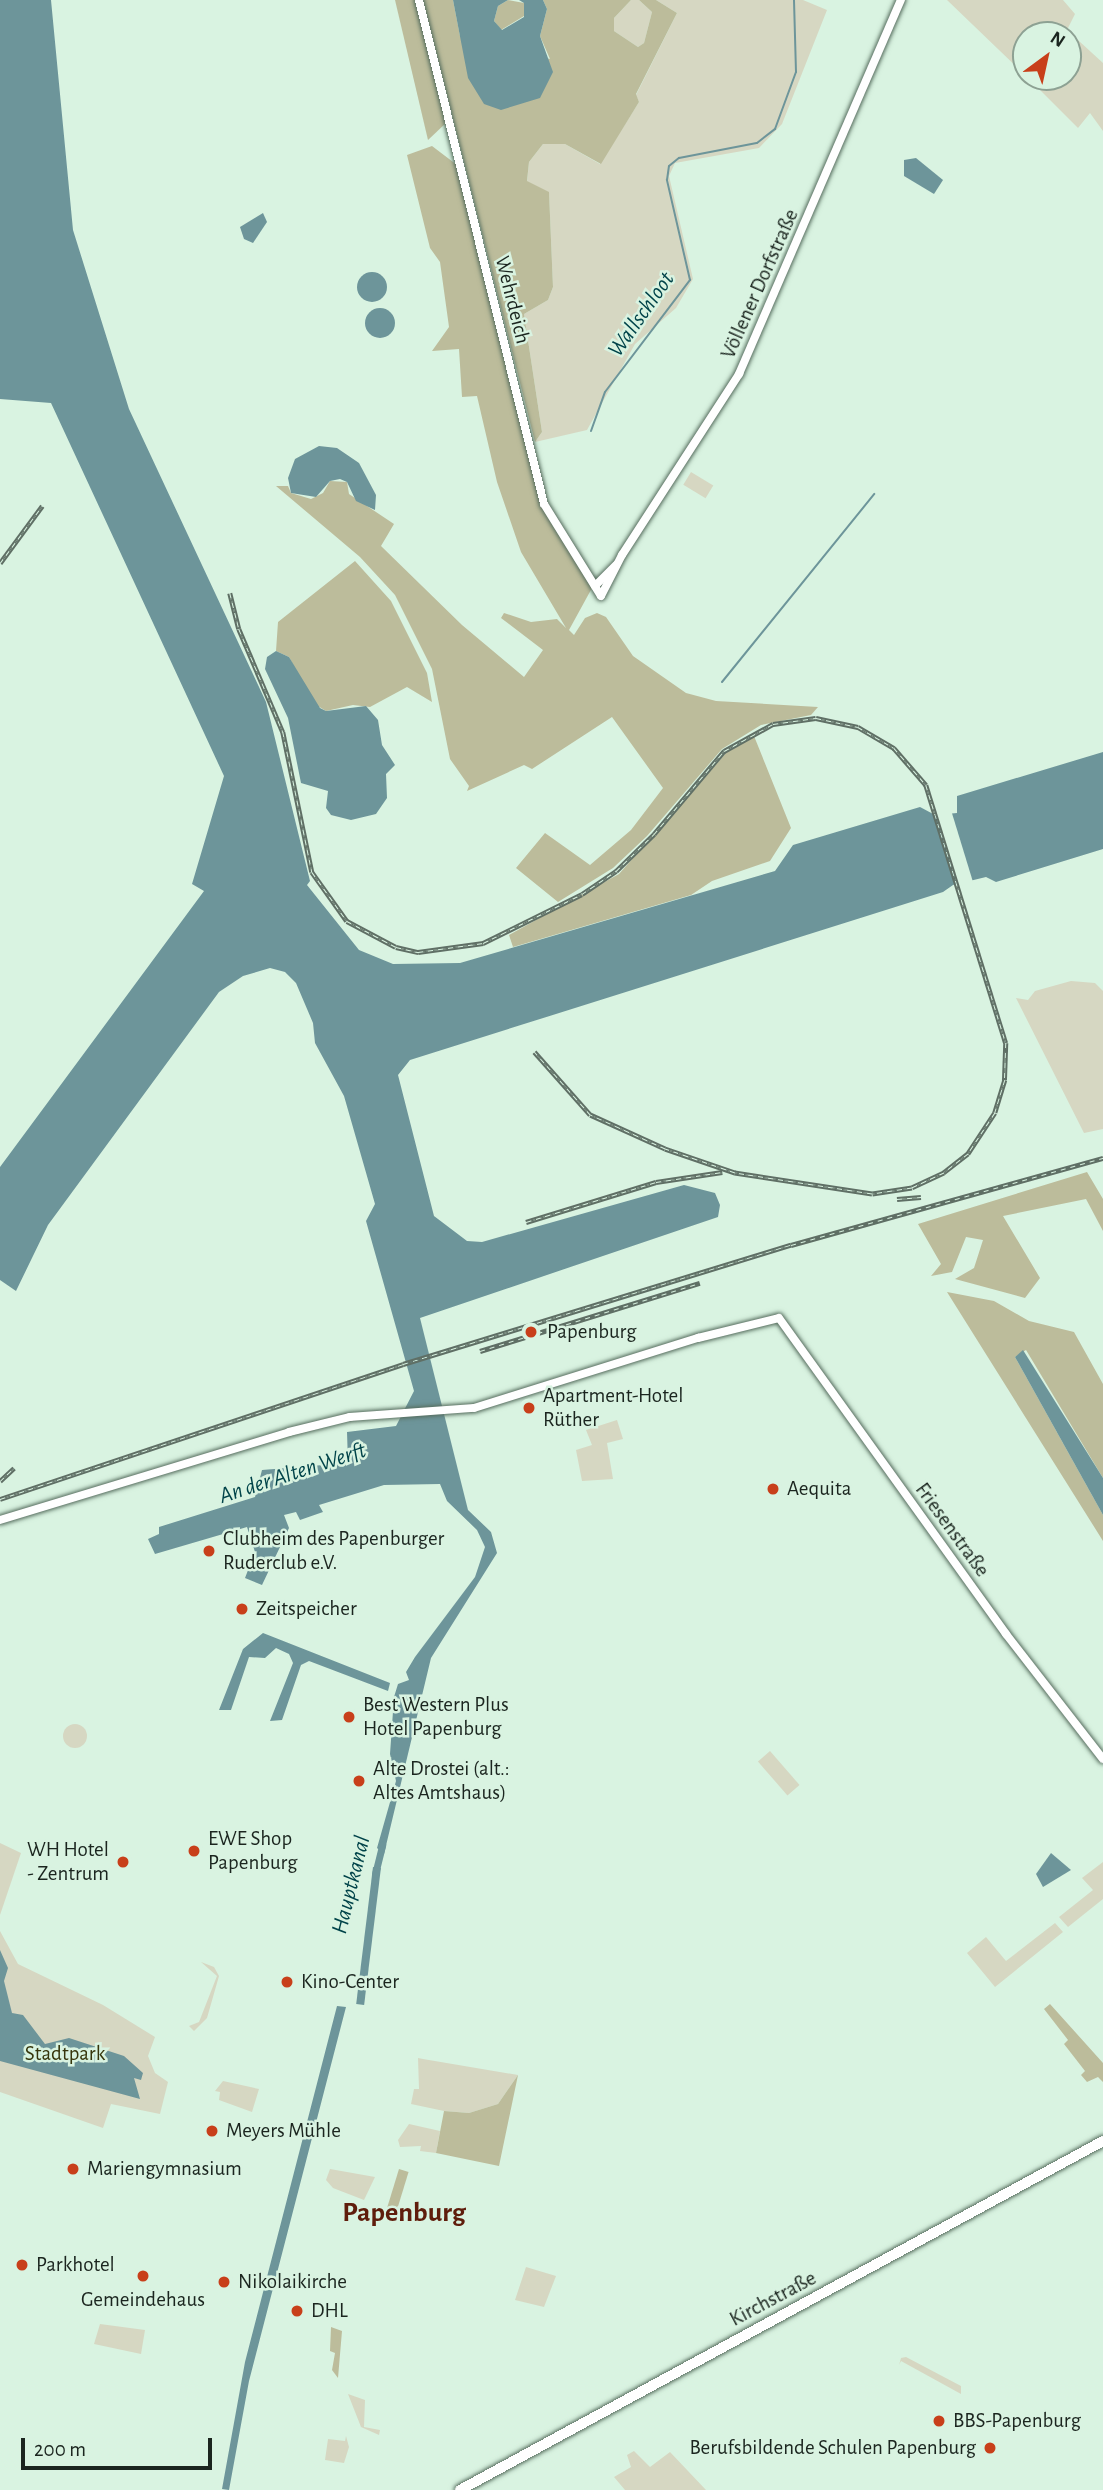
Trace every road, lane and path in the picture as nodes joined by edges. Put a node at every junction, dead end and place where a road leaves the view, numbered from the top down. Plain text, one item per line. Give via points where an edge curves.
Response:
1 (419, 0) edge
2 (901, 0) edge
3 (618, 563) junction
4 (596, 586) junction
5 (601, 596) joint
6 (0, 1520) edge
7 (1103, 1759) edge
8 (1103, 2141) edge
9 (460, 2490) edge

1 - 4 street, Wehrdeich via 544,504
2 - 3 street, Völlener Dorfstraße via 739,374
3 - 4 street, Völlener Dorfstraße
3 - 5 street, Völlener Dorfstraße
4 - 5 street, Wehrdeich
6 - 7 street, Friesenstraße via 289,1432 350,1417 454,1412 779,1318 1006,1634
8 - 9 main road, Kirchstraße

